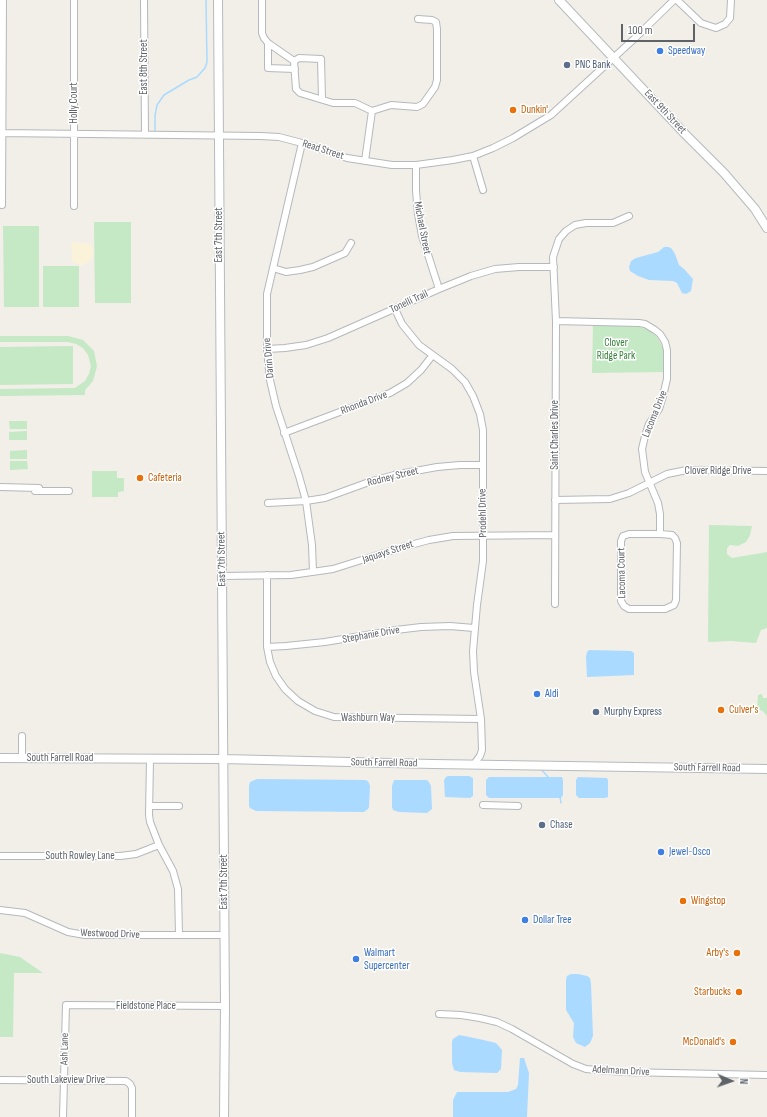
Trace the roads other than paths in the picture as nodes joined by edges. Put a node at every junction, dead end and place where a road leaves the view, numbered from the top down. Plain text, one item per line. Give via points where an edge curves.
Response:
1 (3, 0) edge
2 (74, 0) edge
3 (144, 0) edge
4 (218, 0) edge
5 (262, 0) edge
6 (559, 0) edge
7 (674, 0) edge
8 (678, 0) edge
9 (731, 0) edge
10 (418, 19) dead end
11 (268, 43) junction
12 (614, 57) junction
13 (294, 61) junction
14 (295, 69) junction
15 (322, 99) junction
16 (372, 111) junction
17 (1, 133) edge
18 (74, 134) junction
19 (145, 134) junction
20 (218, 136) junction
21 (302, 143) junction
22 (473, 156) junction
23 (365, 161) junction
24 (416, 165) junction
25 (482, 190) dead end
26 (2, 205) dead end
27 (74, 206) dead end
28 (629, 216) dead end
29 (767, 228) edge
30 (351, 243) dead end
31 (554, 267) junction
32 (273, 268) junction
33 (439, 288) junction
34 (394, 309) junction
35 (556, 321) junction
36 (266, 349) junction
37 (432, 356) junction
38 (284, 433) junction
39 (483, 465) junction
40 (767, 471) edge
41 (649, 482) junction
42 (0, 487) edge
43 (69, 491) dead end
44 (554, 500) junction
45 (306, 501) junction
46 (268, 503) dead end
47 (660, 534) junction
48 (484, 535) junction
49 (555, 535) junction
50 (313, 572) junction
51 (267, 575) junction
52 (222, 576) junction
53 (555, 604) dead end
54 (474, 628) junction
55 (267, 647) junction
56 (481, 719) junction
57 (22, 736) dead end
58 (482, 750) junction
59 (0, 758) edge
60 (22, 758) junction
61 (150, 759) junction
62 (224, 759) junction
63 (474, 764) junction
64 (490, 764) junction
65 (767, 769) edge
66 (483, 805) dead end
67 (150, 806) junction
68 (179, 806) dead end
69 (518, 806) dead end
70 (159, 845) junction
71 (0, 856) edge
72 (0, 910) edge
73 (179, 935) junction
74 (225, 935) junction
75 (66, 1005) joint
76 (226, 1006) junction
77 (439, 1014) dead end
78 (767, 1075) edge
79 (0, 1080) edge
80 (64, 1080) junction
81 (63, 1117) edge
82 (132, 1117) edge
83 (224, 1117) edge

1 - 17 street
2 - 18 street, Holly Court
3 - 19 street, East 8th Street
4 - 20 street, East 7th Street
5 - 11 street via 262,33
6 - 12 street, East 9th Street
7 - 12 street, Read Street
8 - 9 street via 701,23 716,28 730,18
10 - 16 street via 436,22 435,87 423,104 417,107 391,105
11 - 13 street
11 - 14 street via 268,68
12 - 22 street, Read Street via 546,118 512,139
12 - 29 street, East 9th Street via 685,134 710,157
13 - 14 street
13 - 15 street via 299,58 322,60
14 - 15 street via 296,89
15 - 16 street via 333,103 355,103
16 - 23 street
17 - 18 street, Read Street
17 - 26 street
18 - 19 street, Read Street
18 - 27 street, Holly Court
19 - 20 street, Read Street
20 - 21 street, Read Street via 279,137
20 - 52 street, East 7th Street
21 - 23 street, Read Street via 347,158
21 - 32 street, Darin Drive
22 - 24 street, Read Street
22 - 25 street
23 - 24 street, Read Street
24 - 33 street, Michael Street via 416,191 422,236
28 - 31 street, Saint Charles Drive via 613,223 575,225 566,231 556,247
30 - 32 street via 345,253 313,267 286,272
31 - 33 street, Tonelli Trail via 495,269
31 - 35 street, Saint Charles Drive
32 - 36 street, Darin Drive via 267,294
33 - 34 street, Tonelli Trail
34 - 36 street, Tonelli Trail via 306,345
34 - 37 street, Prodehl Drive via 410,336
35 - 41 street, Lacoma Drive via 645,324 660,334 665,342 667,379 664,396 649,424 642,449
35 - 44 street, Saint Charles Drive
36 - 38 street, Darin Drive via 270,380
37 - 38 street, Rhonda Drive via 422,370 390,394
37 - 39 street, Prodehl Drive via 452,369 465,382 473,396 483,430
38 - 45 street, Darin Drive
39 - 45 street, Rodney Street via 437,467 394,475 325,498
39 - 48 street, Prodehl Drive
40 - 41 street, Clover Ridge Drive via 687,470 667,474
41 - 44 street, Clover Ridge Drive via 629,493 610,499
41 - 47 street via 658,502
42 - 43 street
44 - 49 street, Saint Charles Drive
45 - 46 street, Rodney Street
45 - 50 street, Darin Drive
47 - 47 street, Lacoma Court via 629,534 621,540 620,595 624,606 629,609 665,609 674,605 677,543 672,535
48 - 49 street, Jaquays Street
48 - 50 street, Jaquays Street via 429,540 348,565
48 - 54 street, Prodehl Drive
49 - 53 street, Saint Charles Drive
50 - 51 street, Jaquays Street
51 - 52 street, Jaquays Street
51 - 55 street, Washburn Way
52 - 62 street, East 7th Street
54 - 55 street, Stephanie Drive via 421,627 325,642
54 - 56 street, Prodehl Drive via 474,672
55 - 56 street, Washburn Way via 270,662 285,689 315,711 334,717
56 - 58 street, Prodehl Drive
57 - 60 street
58 - 63 street
58 - 64 street, Prodehl Drive
59 - 60 street, South Farrell Road
60 - 61 street, South Farrell Road
61 - 62 street, South Farrell Road
61 - 67 street
62 - 63 street, South Farrell Road
62 - 74 street, East 7th Street
63 - 64 street, South Farrell Road
64 - 65 street, South Farrell Road
66 - 69 street
67 - 68 street
67 - 70 street via 150,822
70 - 71 street, South Rowley Lane via 136,854 120,856
70 - 73 street via 173,871 178,889
72 - 73 street, Westwood Drive via 25,913 62,930 85,935
73 - 74 street, Westwood Drive
74 - 76 street, East 7th Street
75 - 76 street, Fieldstone Place
75 - 80 street, Ash Lane
76 - 83 street, East 7th Street
77 - 78 street, Adelmann Drive via 461,1015 497,1022 586,1069
79 - 80 street, South Lakeview Drive
80 - 81 street, Ash Lane
80 - 82 street, South Lakeview Drive via 126,1081 132,1088

